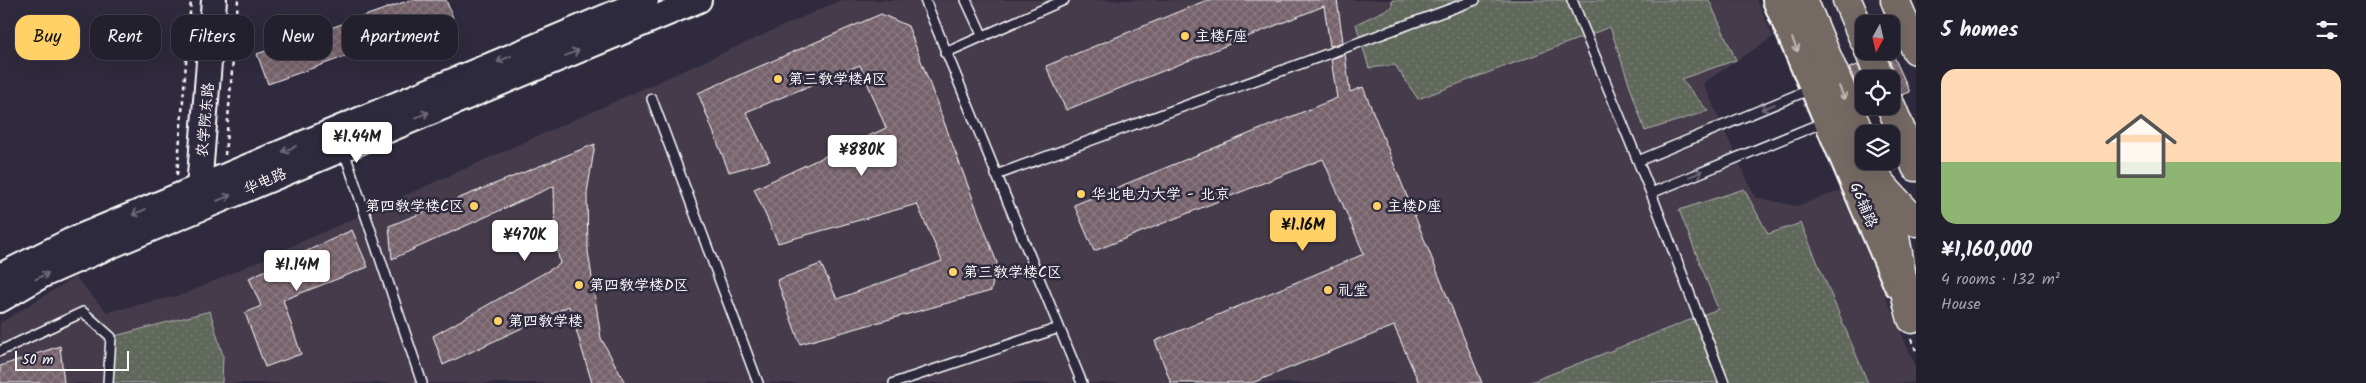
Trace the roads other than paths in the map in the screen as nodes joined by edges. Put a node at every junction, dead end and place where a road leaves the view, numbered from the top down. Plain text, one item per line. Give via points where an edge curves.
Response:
1 (214, 0) edge
2 (646, 0) edge
3 (699, 0) edge
4 (925, 0) edge
5 (966, 0) edge
6 (1064, 0) edge
7 (1475, 0) edge
8 (1572, 0) edge
9 (1776, 0) edge
10 (1803, 0) edge
11 (1847, 0) edge
12 (1895, 0) edge
13 (1855, 19) edge
14 (983, 37) junction
15 (1916, 50) edge
16 (945, 53) junction
17 (1813, 88) junction
18 (652, 99) dead end
19 (1895, 115) edge
20 (1827, 120) junction
21 (1856, 125) edge
22 (340, 139) junction
23 (1638, 161) junction
24 (1916, 167) edge
25 (1876, 173) edge
26 (996, 175) junction
27 (1652, 193) junction
28 (198, 198) junction
29 (1916, 222) edge
30 (0, 276) edge
31 (0, 300) edge
32 (1914, 323) edge
33 (1059, 328) junction
34 (0, 351) edge
35 (108, 383) edge
36 (422, 383) edge
37 (758, 383) edge
38 (894, 383) edge
39 (1082, 383) edge
40 (1724, 383) edge

1 - 28 street, 农学院东路
2 -> 22 street, 华电路
22 -> 3 street, 华电路
4 - 16 lane
5 - 14 lane
6 - 14 lane
7 - 26 lane
8 - 23 lane
9 -> 17 main road, G6辅路
10 -> 21 highway
11 - 13 highway
12 - 15 highway
14 - 16 lane
16 - 26 lane
17 - 20 main road, G6辅路
17 -> 23 lane
18 - 37 lane
19 - 24 highway
27 -> 20 lane
20 - 32 main road, G6辅路
22 - 28 street, 华电路
22 - 36 lane
23 - 27 lane
25 - 29 highway
25 - 32 highway via 1891,217
26 - 33 lane
27 - 40 lane
28 -> 30 street, 华电路 via 70,241
31 -> 28 street, 华电路 via 43,275
33 - 38 lane
33 - 39 lane
34 - 35 lane via 83,312 111,337

